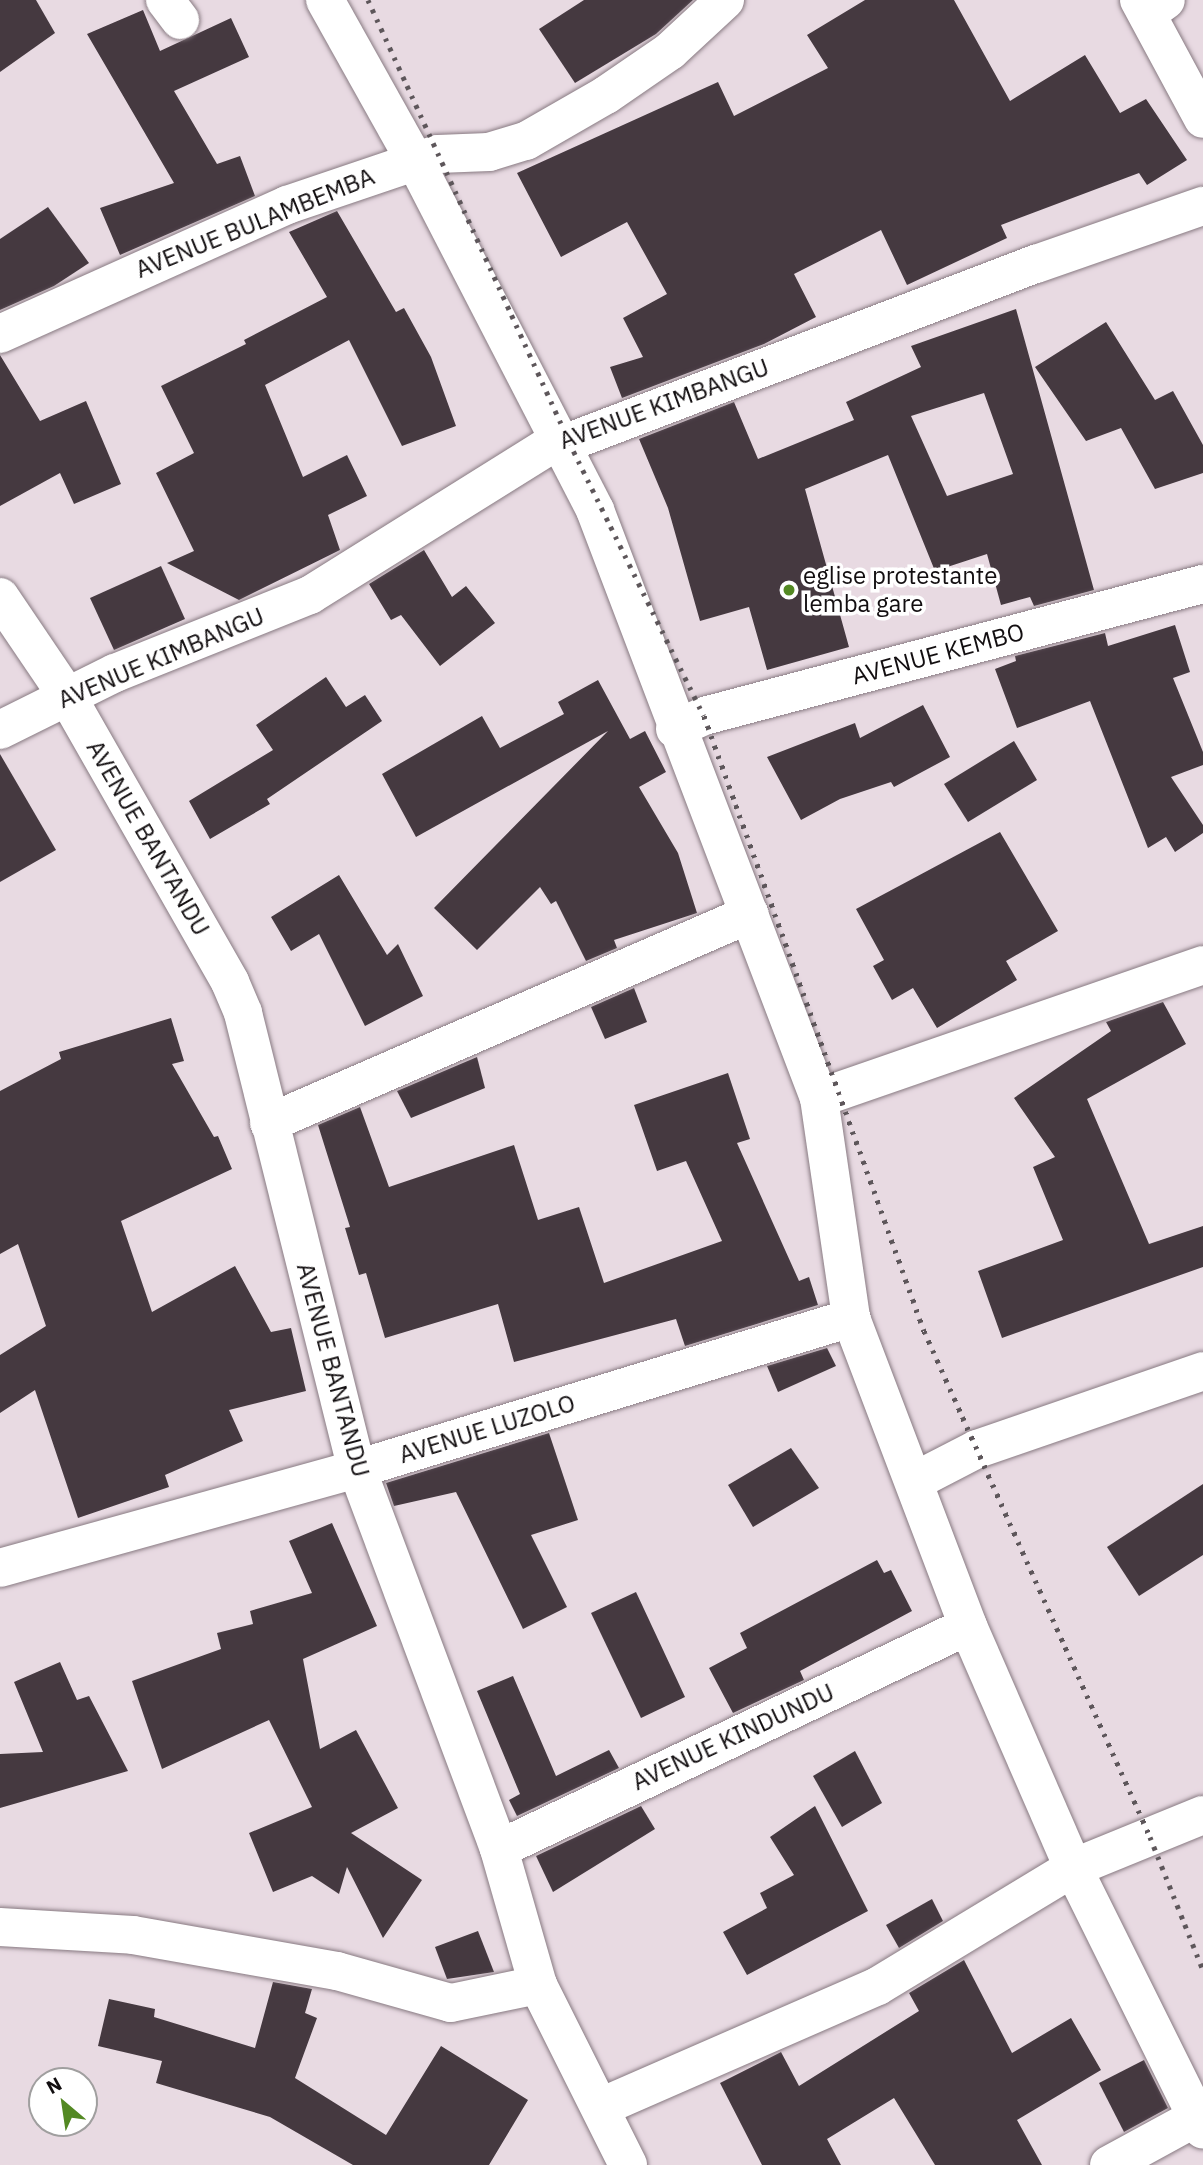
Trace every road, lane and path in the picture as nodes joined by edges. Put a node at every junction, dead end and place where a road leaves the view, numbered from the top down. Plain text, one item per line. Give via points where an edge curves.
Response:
1 (325, 0) edge
2 (725, 0) edge
3 (1151, 4) edge
4 (1203, 119) edge
5 (415, 161) junction
6 (1203, 206) edge
7 (0, 334) edge
8 (558, 440) junction
9 (1203, 584) edge
10 (0, 597) edge
11 (67, 696) junction
12 (675, 729) junction
13 (0, 730) edge
14 (750, 914) junction
15 (1203, 965) edge
16 (819, 1098) junction
17 (269, 1123) junction
18 (851, 1318) junction
19 (1203, 1371) edge
20 (357, 1469) junction
21 (915, 1481) junction
22 (0, 1569) edge
23 (968, 1626) junction
24 (1203, 1815) edge
25 (499, 1849) junction
26 (1073, 1868) junction
27 (0, 1927) edge
28 (538, 1985) junction
29 (601, 2107) junction
30 (1200, 2123) edge
31 (628, 2165) edge
32 (1109, 2165) edge

1 - 5 street
2 - 5 street, AVENUE BULAMBEMBA via 670,51 526,141 489,152 438,154
3 - 4 street
5 - 7 street, AVENUE BULAMBEMBA via 287,205
5 - 8 street
6 - 8 street, AVENUE KIMBANGU via 1036,264 569,442
8 - 11 street, AVENUE KIMBANGU via 310,595
8 - 12 street via 594,510
9 - 12 street, AVENUE KEMBO via 704,716
10 - 11 street, AVENUE BANTANDU
11 - 13 street, AVENUE KIMBANGU
11 - 17 street, AVENUE BANTANDU via 230,982 253,1042
12 - 14 street
14 - 16 street
14 - 17 street
15 - 16 street
16 - 18 street
17 - 20 street, AVENUE BANTANDU
18 - 20 street, AVENUE LUZOLO
18 - 21 street
19 - 21 street via 977,1449
20 - 22 street, AVENUE LUZOLO
20 - 25 street, AVENUE BANTANDU
21 - 23 street
23 - 25 street, AVENUE KINDUNDU
23 - 26 street
24 - 26 street
25 - 28 street, AVENUE BANTANDU
26 - 29 street via 878,1986
26 - 30 street
27 - 28 street via 133,1935 337,1972 451,2003
28 - 29 street, AVENUE BANTANDU
29 - 31 street, AVENUE BANTANDU
30 - 32 street

